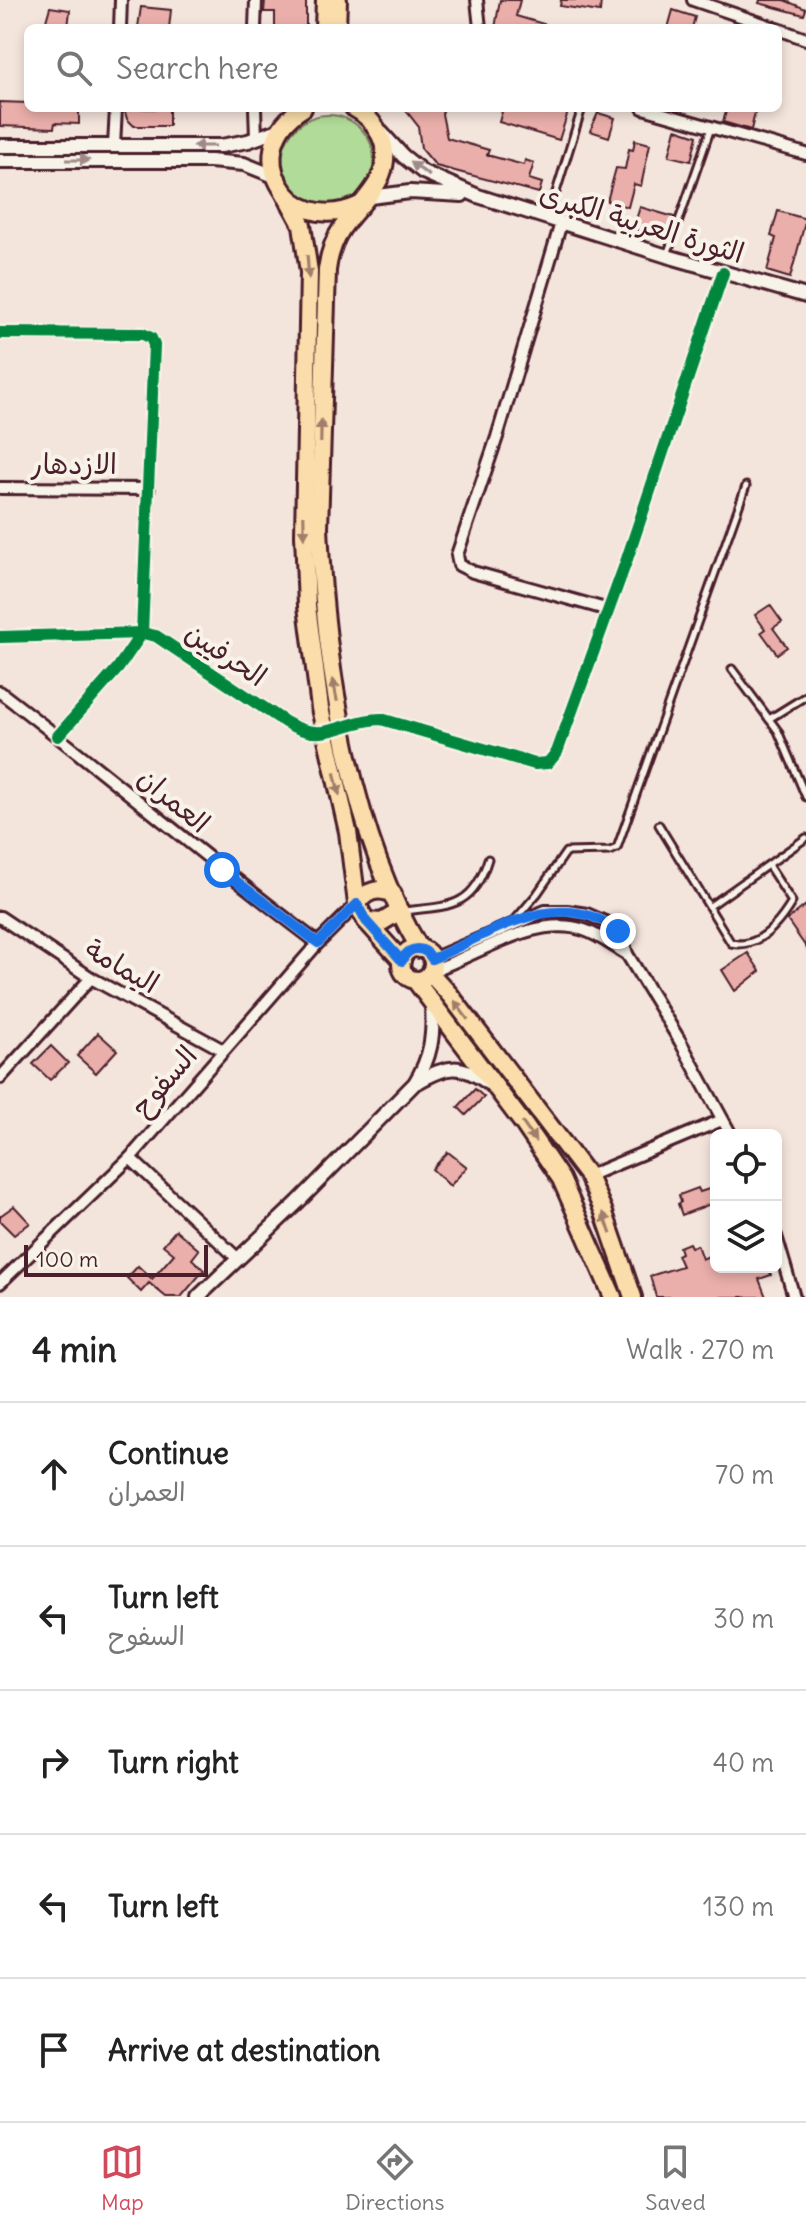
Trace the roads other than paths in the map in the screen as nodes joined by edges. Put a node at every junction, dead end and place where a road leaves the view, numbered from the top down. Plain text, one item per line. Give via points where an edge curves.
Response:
1 (121, 0) edge
2 (256, 0) edge
3 (325, 0) edge
4 (338, 0) edge
5 (477, 0) edge
6 (693, 0) edge
7 (120, 24) edge
8 (255, 24) edge
9 (324, 24) edge
10 (337, 24) edge
11 (480, 24) edge
12 (762, 24) edge
13 (782, 31) edge
14 (806, 39) edge
15 (116, 112) edge
16 (255, 112) edge
17 (295, 112) edge
18 (361, 112) edge
19 (581, 112) edge
20 (657, 112) edge
21 (375, 124) junction
22 (711, 127) junction
23 (279, 130) junction
24 (256, 137) junction
25 (0, 146) edge
26 (114, 146) junction
27 (806, 154) edge
28 (0, 161) edge
29 (282, 186) junction
30 (478, 196) junction
31 (366, 200) junction
32 (547, 219) junction
33 (561, 223) junction
34 (667, 256) junction
35 (723, 273) junction
36 (802, 296) edge
37 (0, 333) edge
38 (746, 486) dead end
39 (0, 488) edge
40 (149, 489) junction
41 (609, 610) junction
42 (142, 633) junction
43 (0, 637) edge
44 (732, 669) dead end
45 (0, 692) edge
46 (806, 696) edge
47 (769, 719) junction
48 (343, 727) junction
49 (325, 733) junction
50 (58, 736) junction
51 (806, 784) edge
52 (806, 795) edge
53 (659, 825) dead end
54 (806, 838) edge
55 (488, 859) dead end
56 (768, 865) junction
57 (393, 894) junction
58 (357, 904) junction
59 (710, 906) junction
60 (400, 911) junction
61 (0, 917) edge
62 (366, 921) junction
63 (513, 923) junction
64 (318, 943) junction
65 (627, 954) junction
66 (426, 966) junction
67 (91, 978) junction
68 (432, 1006) junction
69 (223, 1050) junction
70 (0, 1078) edge
71 (415, 1083) junction
72 (495, 1088) junction
73 (722, 1120) junction
74 (727, 1129) edge
75 (130, 1158) junction
76 (588, 1176) junction
77 (782, 1256) edge
78 (237, 1258) junction
79 (0, 1283) edge
80 (198, 1297) edge
81 (613, 1297) edge
82 (633, 1297) edge
83 (794, 1297) edge

1 - 7 street
2 - 8 street
3 - 9 main road
4 - 10 main road
5 - 11 street
6 - 12 street
13 - 14 street
15 - 26 street
16 - 24 street
17 - 23 main road
18 - 21 main road
19 - 32 lane
20 - 22 street
30 -> 21 street, الثورة العربية الكبرى via 423,172
21 - 31 main road via 386,160
22 - 27 street
22 - 34 lane
23 - 24 street
23 - 29 main road via 273,166
24 -> 26 street via 221,146
25 - 26 street
28 -> 29 street via 244,164
29 - 31 main road via 301,207 322,214 343,213
29 -> 49 main road via 302,225 309,272 304,550
30 - 31 street, الثورة العربية الكبرى via 410,192
30 - 32 street, الثورة العربية الكبرى
48 -> 31 main road via 330,668 319,528 324,327 329,256 341,229
32 - 33 street, الثورة العربية الكبرى
33 - 34 street, الثورة العربية الكبرى
33 - 41 street via 457,555 459,565 473,572
34 - 35 street, الثورة العربية الكبرى
35 - 36 street, الثورة العربية الكبرى
35 - 41 street
37 - 40 street via 151,338
38 - 63 lane via 617,848 566,852
39 - 40 street, الازدهار
40 - 42 street
41 - 48 street via 557,752 548,763 535,764 381,719
42 - 43 street, الحرفيين
42 - 49 street, الحرفيين via 177,649 292,726
42 - 50 street
44 - 47 lane
45 - 50 street, العمران
46 - 47 lane
47 - 52 lane
48 - 49 street
48 - 57 main road via 366,823
49 -> 58 main road via 348,832
50 - 64 street, العمران
51 - 52 lane
53 - 59 lane
54 - 56 lane
55 - 60 lane via 470,896 447,906
56 - 59 lane
56 - 59 lane via 792,902 775,927 754,942 731,943
57 - 58 main road via 373,890
57 - 60 main road
58 - 62 main road
58 - 64 street, السفوح
60 - 62 main road via 382,922
60 - 66 main road
61 - 67 street, اليمامة
62 - 66 main road via 402,961 410,950
63 - 65 street via 545,911 587,914 618,931
63 - 66 street
64 - 69 street, السفوح
65 - 66 street via 592,933 557,925 457,963
65 - 73 street
66 - 68 main road
76 -> 66 main road
67 - 69 street, اليمامة
67 - 70 street
68 - 71 street via 432,1046
68 - 72 main road
69 - 75 street, السفوح
71 - 72 street via 458,1068
71 - 78 street
72 -> 81 main road via 561,1179
73 - 74 street
73 - 76 street
75 - 78 street
75 - 79 street, السفوح
82 -> 76 main road
77 - 83 street
78 - 80 street

